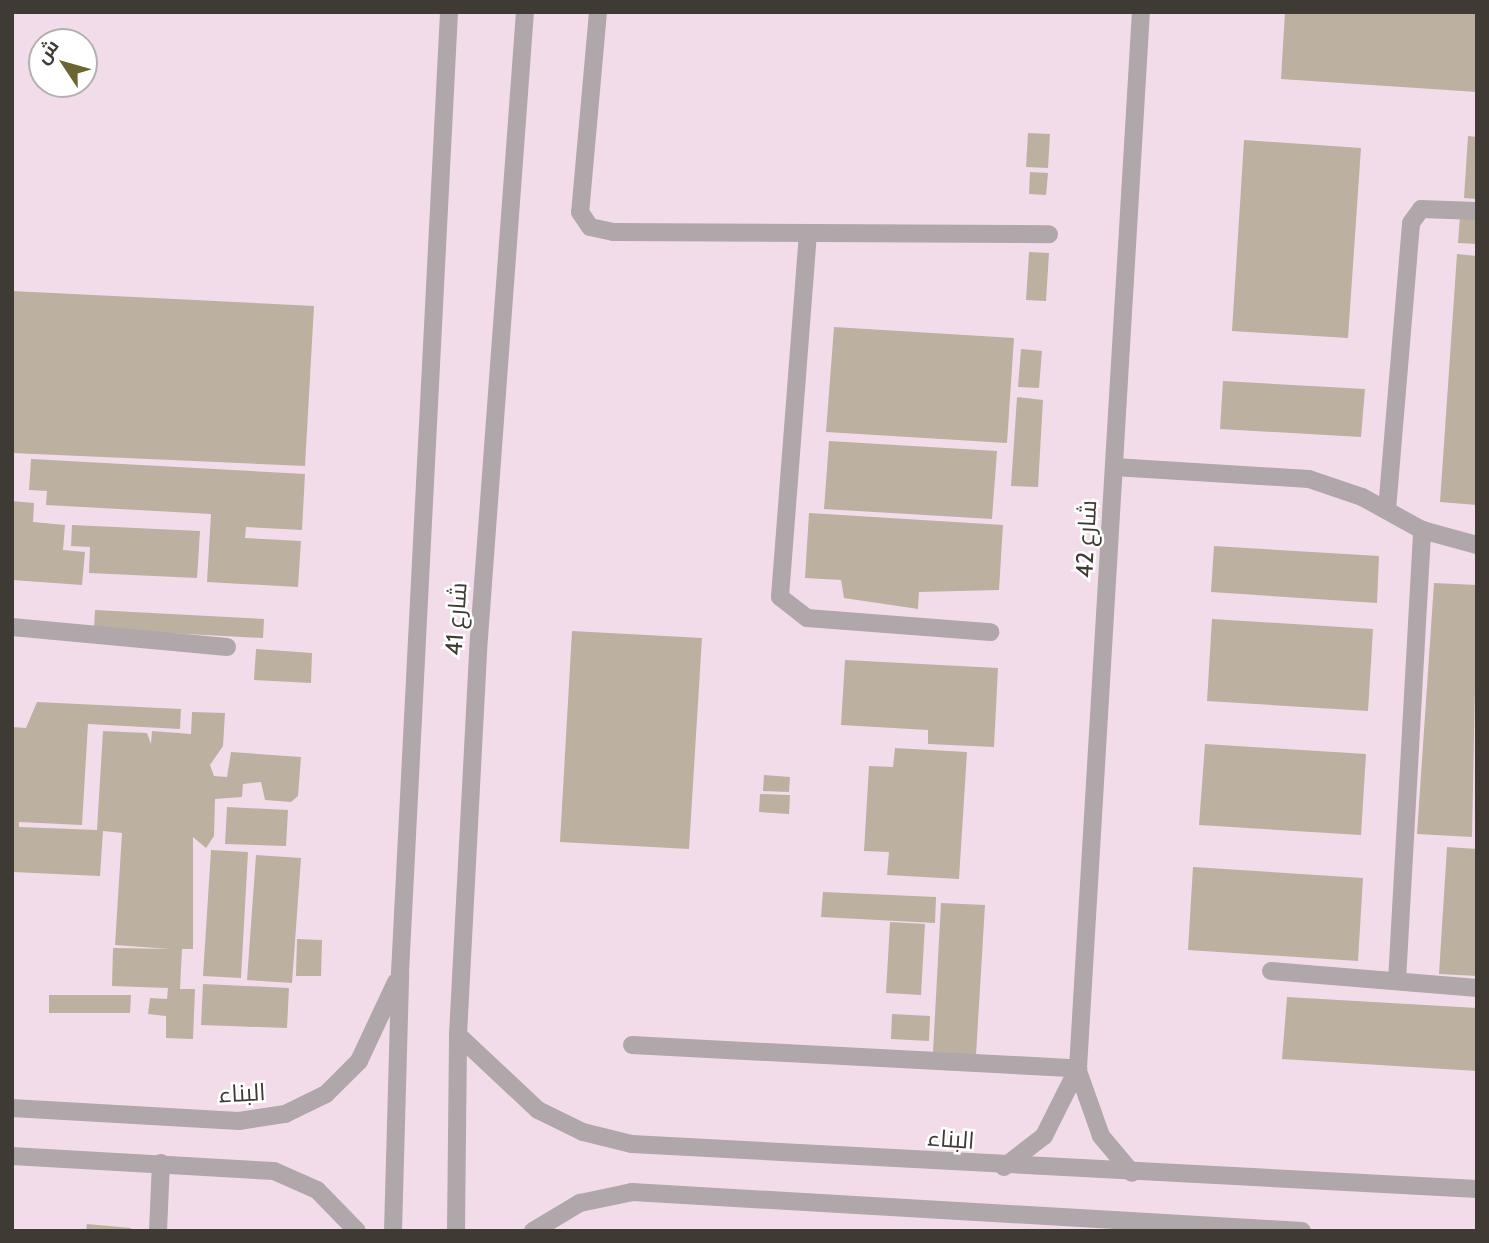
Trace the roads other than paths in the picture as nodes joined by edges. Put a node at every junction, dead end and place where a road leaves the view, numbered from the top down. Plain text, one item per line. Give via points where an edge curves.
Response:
1 (449, 12) edge
2 (525, 12) edge
3 (598, 12) edge
4 (1141, 12) edge
5 (1477, 211) edge
6 (808, 233) junction
7 (1049, 234) dead end
8 (1114, 467) junction
9 (1387, 510) junction
10 (1422, 530) junction
11 (1477, 545) edge
12 (12, 627) edge
13 (990, 632) dead end
14 (227, 647) dead end
15 (1270, 971) dead end
16 (400, 973) junction
17 (1397, 981) junction
18 (1477, 988) edge
19 (458, 1035) junction
20 (632, 1045) dead end
21 (1078, 1068) junction
22 (12, 1108) edge
23 (12, 1156) edge
24 (161, 1164) junction
25 (1004, 1167) junction
26 (1132, 1173) junction
27 (1477, 1189) edge
28 (158, 1231) edge
29 (357, 1231) edge
30 (393, 1231) edge
31 (456, 1231) edge
32 (533, 1231) edge
33 (1302, 1231) edge

1 - 16 street, شارع 41
2 - 19 street, شارع 41
3 - 6 street via 580,212 590,227 612,232
4 - 8 street, شارع 42
5 - 9 street via 1427,208 1412,217
6 - 7 street
6 - 13 street via 780,597 807,618
8 - 9 street via 1309,479
8 - 21 street, شارع 42
9 - 10 street
10 - 11 street
10 - 17 street
12 - 14 street
15 - 17 street
16 - 22 street, البناء via 359,1061 326,1094 285,1114 239,1121
16 - 30 street, شارع 41
17 - 18 street
19 - 25 street, البناء via 538,1110 607,1140
19 - 31 street, شارع 41
20 - 21 street
21 - 25 street, شارع 42 via 1044,1136
21 - 26 street, شارع 42 via 1101,1136
23 - 24 street
24 - 28 street
24 - 29 street via 274,1171 317,1190
25 - 26 street, البناء
26 - 27 street, البناء
32 - 33 street via 580,1203 632,1192

